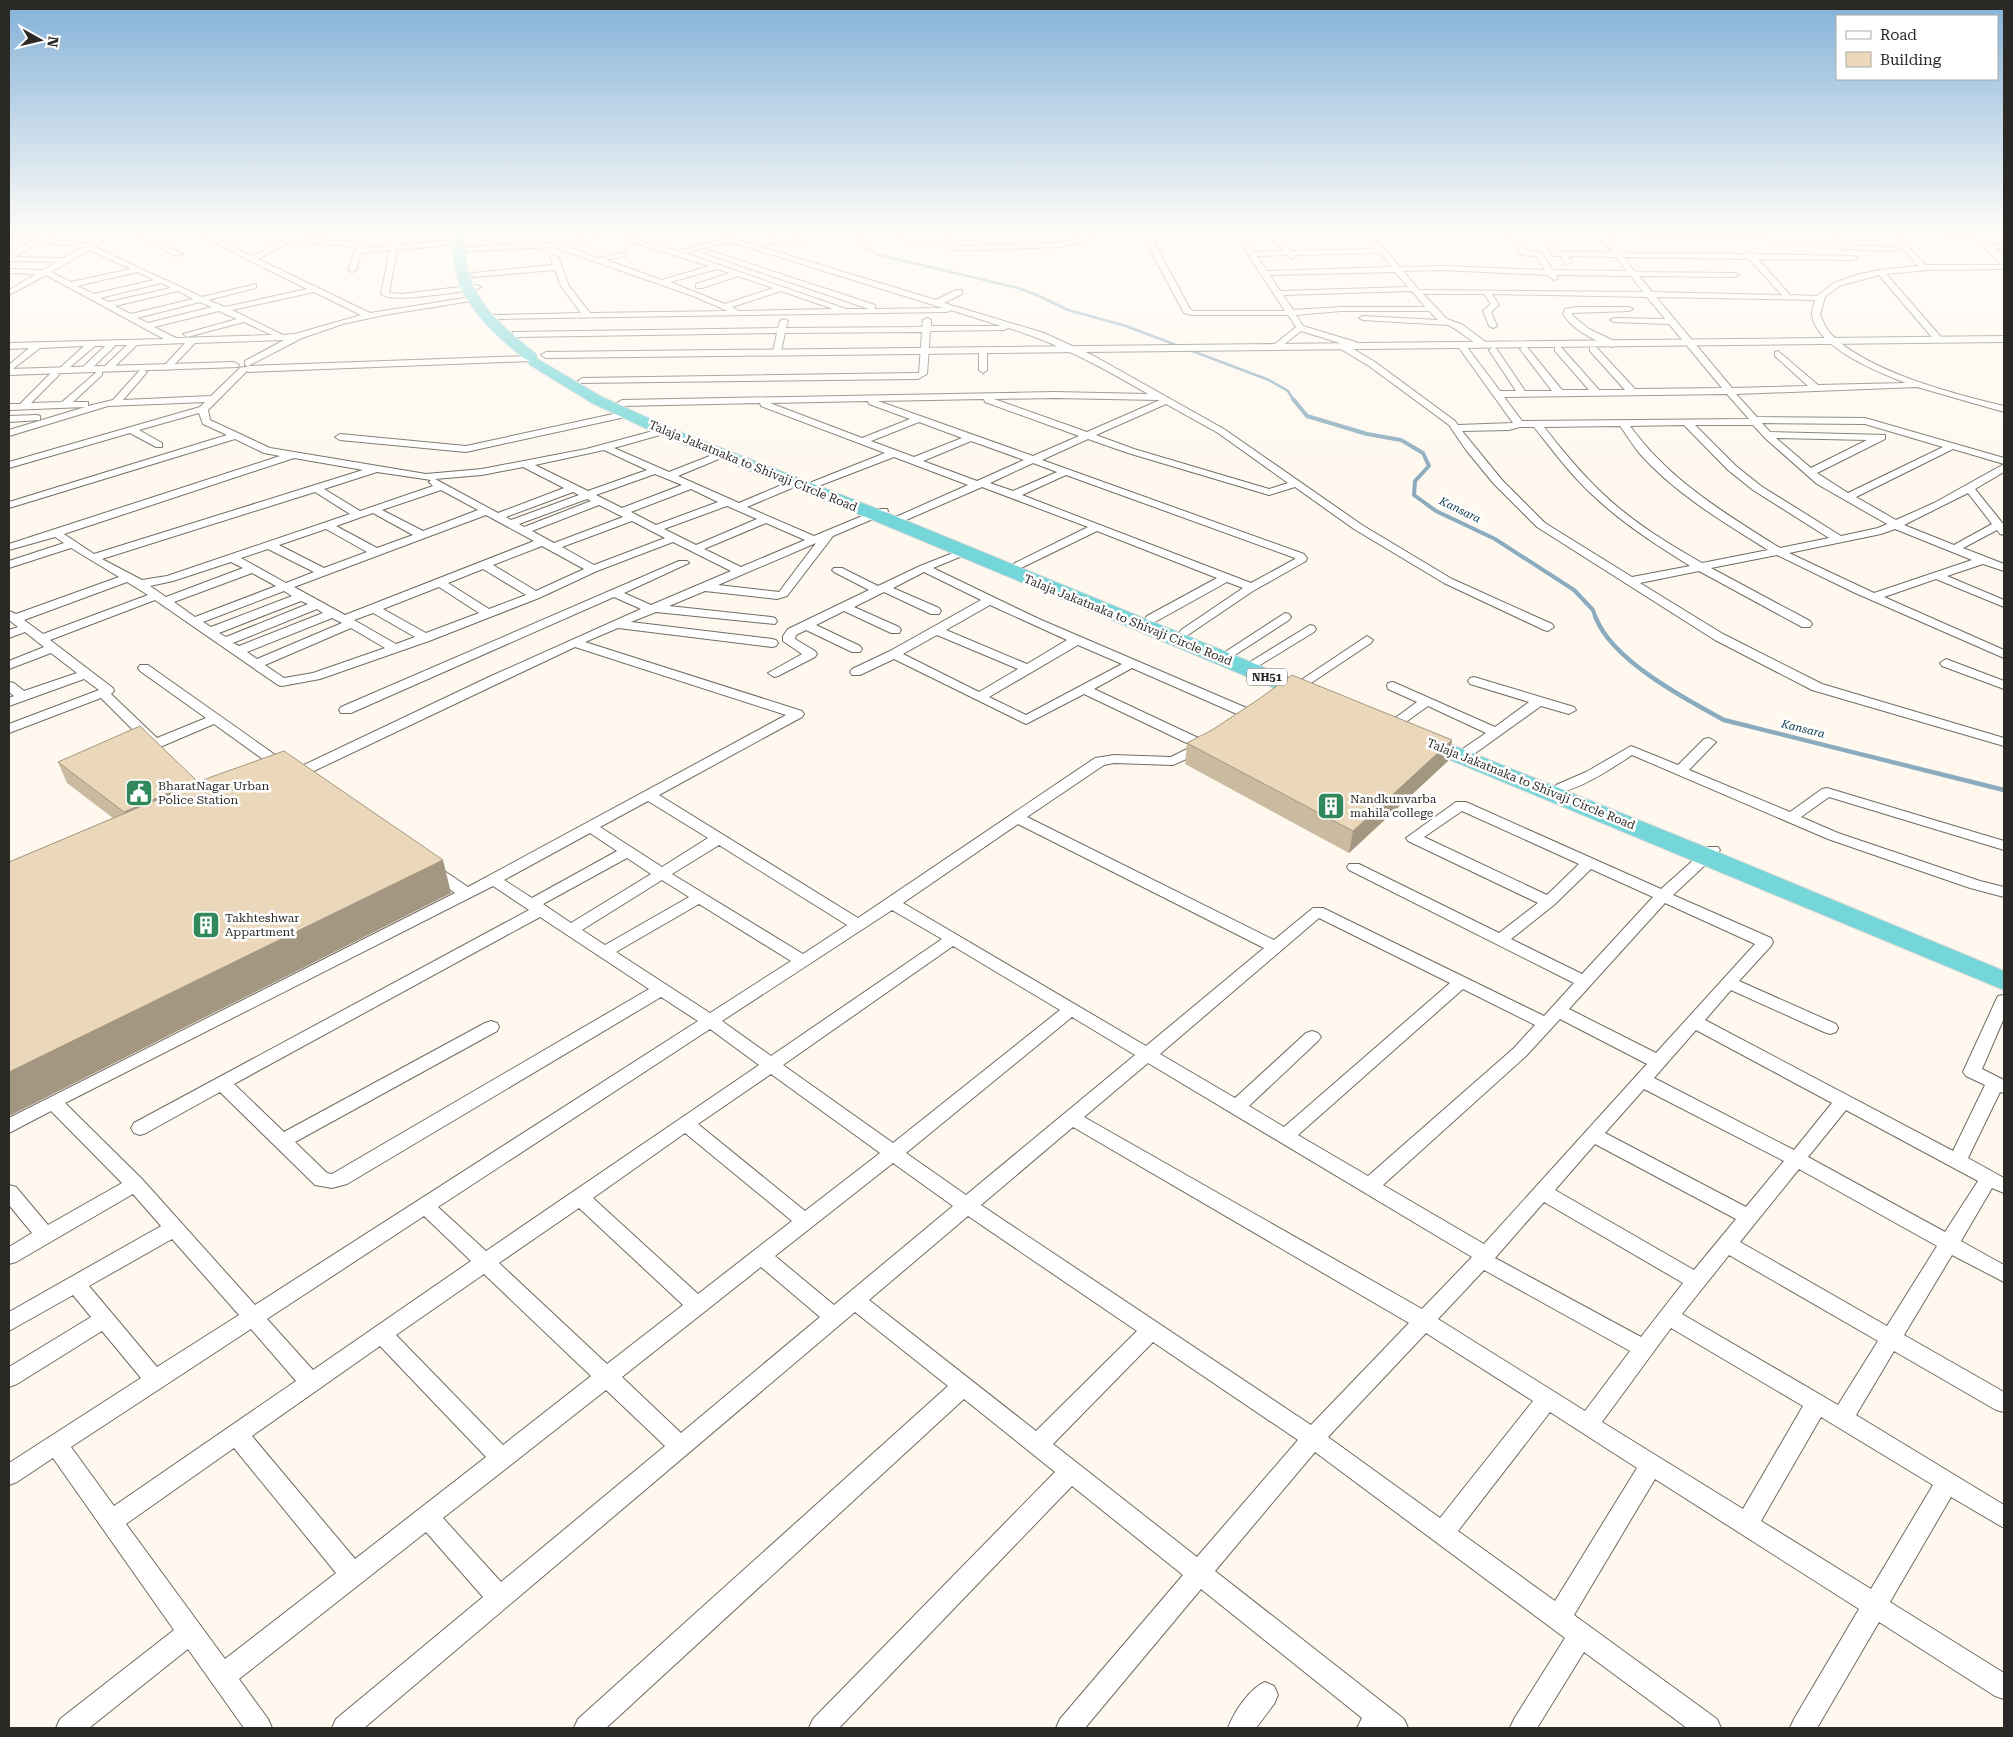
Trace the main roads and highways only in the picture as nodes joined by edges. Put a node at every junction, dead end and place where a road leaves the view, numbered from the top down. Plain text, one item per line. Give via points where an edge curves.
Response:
1 (487, 312) edge
2 (493, 312) edge
3 (538, 357) junction
4 (625, 408) junction
5 (806, 484) junction
6 (888, 516) junction
7 (1289, 689) junction
8 (1328, 697) edge
9 (1709, 853) junction
10 (2004, 972) edge
11 (2004, 981) edge

1 - 3 highway, Talaja Jakatnaka to Shivaji Circle Road / NH51 via 497,330
2 - 3 highway, Talaja Jakatnaka to Shivaji Circle Road / NH51
3 - 4 highway, Talaja Jakatnaka to Shivaji Circle Road / NH51
3 - 4 highway, Talaja Jakatnaka to Shivaji Circle Road / NH51 via 592,397
4 - 5 highway, Talaja Jakatnaka to Shivaji Circle Road / NH51
4 - 5 highway, Talaja Jakatnaka to Shivaji Circle Road / NH51 via 664,431
5 - 6 highway, Talaja Jakatnaka to Shivaji Circle Road / NH51
6 - 7 highway, Talaja Jakatnaka to Shivaji Circle Road / NH51 via 963,552
6 - 7 highway, Talaja Jakatnaka to Shivaji Circle Road / NH51 via 1019,564 1256,662
7 - 8 highway, Talaja Jakatnaka to Shivaji Circle Road / NH51
9 - 9 highway, Talaja Jakatnaka to Shivaji Circle Road via 1387,720 1561,788
9 - 10 highway, Talaja Jakatnaka to Shivaji Circle Road
9 - 11 highway, Talaja Jakatnaka to Shivaji Circle Road

